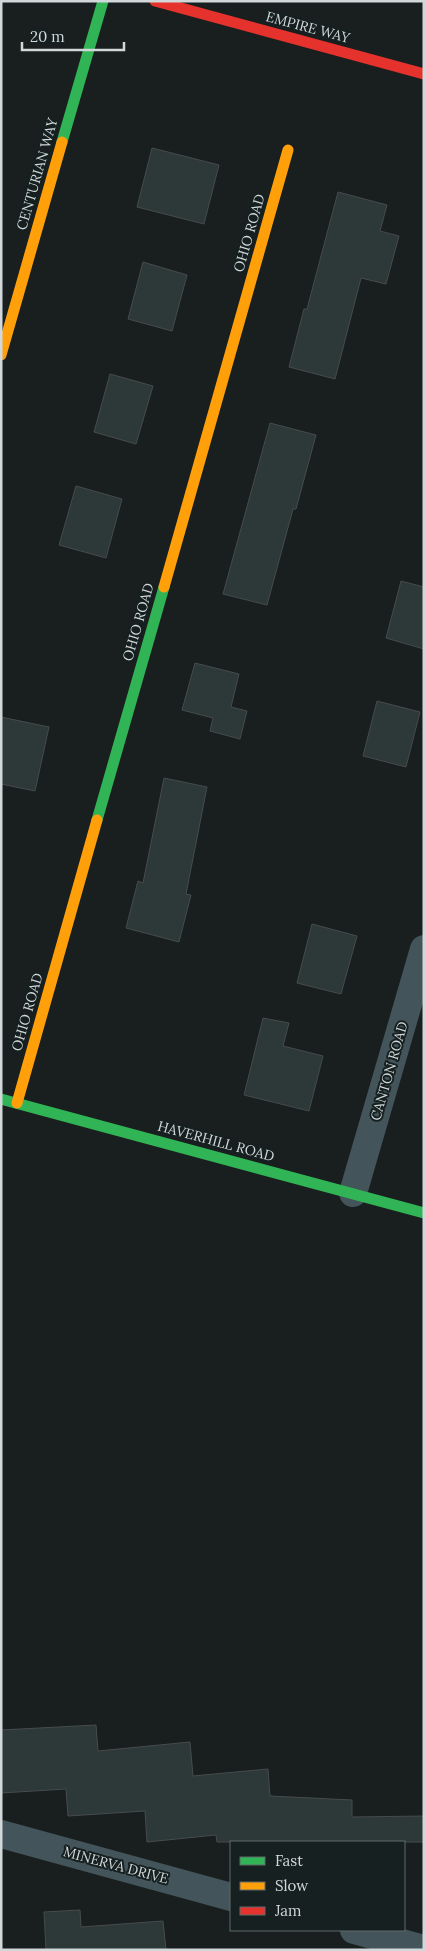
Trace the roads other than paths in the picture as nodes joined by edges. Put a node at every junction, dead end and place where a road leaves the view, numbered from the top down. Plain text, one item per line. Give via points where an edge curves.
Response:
1 (102, 1) edge
2 (155, 1) edge
3 (424, 74) edge
4 (288, 150) dead end
5 (2, 350) edge
6 (424, 948) edge
7 (1, 1099) edge
8 (17, 1103) junction
9 (353, 1193) junction
10 (424, 1213) edge
11 (1, 1834) edge
12 (230, 1896) edge
13 (358, 1931) edge
14 (424, 1948) edge

1 - 5 street, CENTURIAN WAY
2 - 3 street, EMPIRE WAY
4 - 8 street, OHIO ROAD
6 - 9 street, CANTON ROAD
7 - 8 street, HAVERHILL ROAD
8 - 9 street, HAVERHILL ROAD
9 - 10 street, HAVERHILL ROAD
11 - 12 street, MINERVA DRIVE
13 - 14 street

